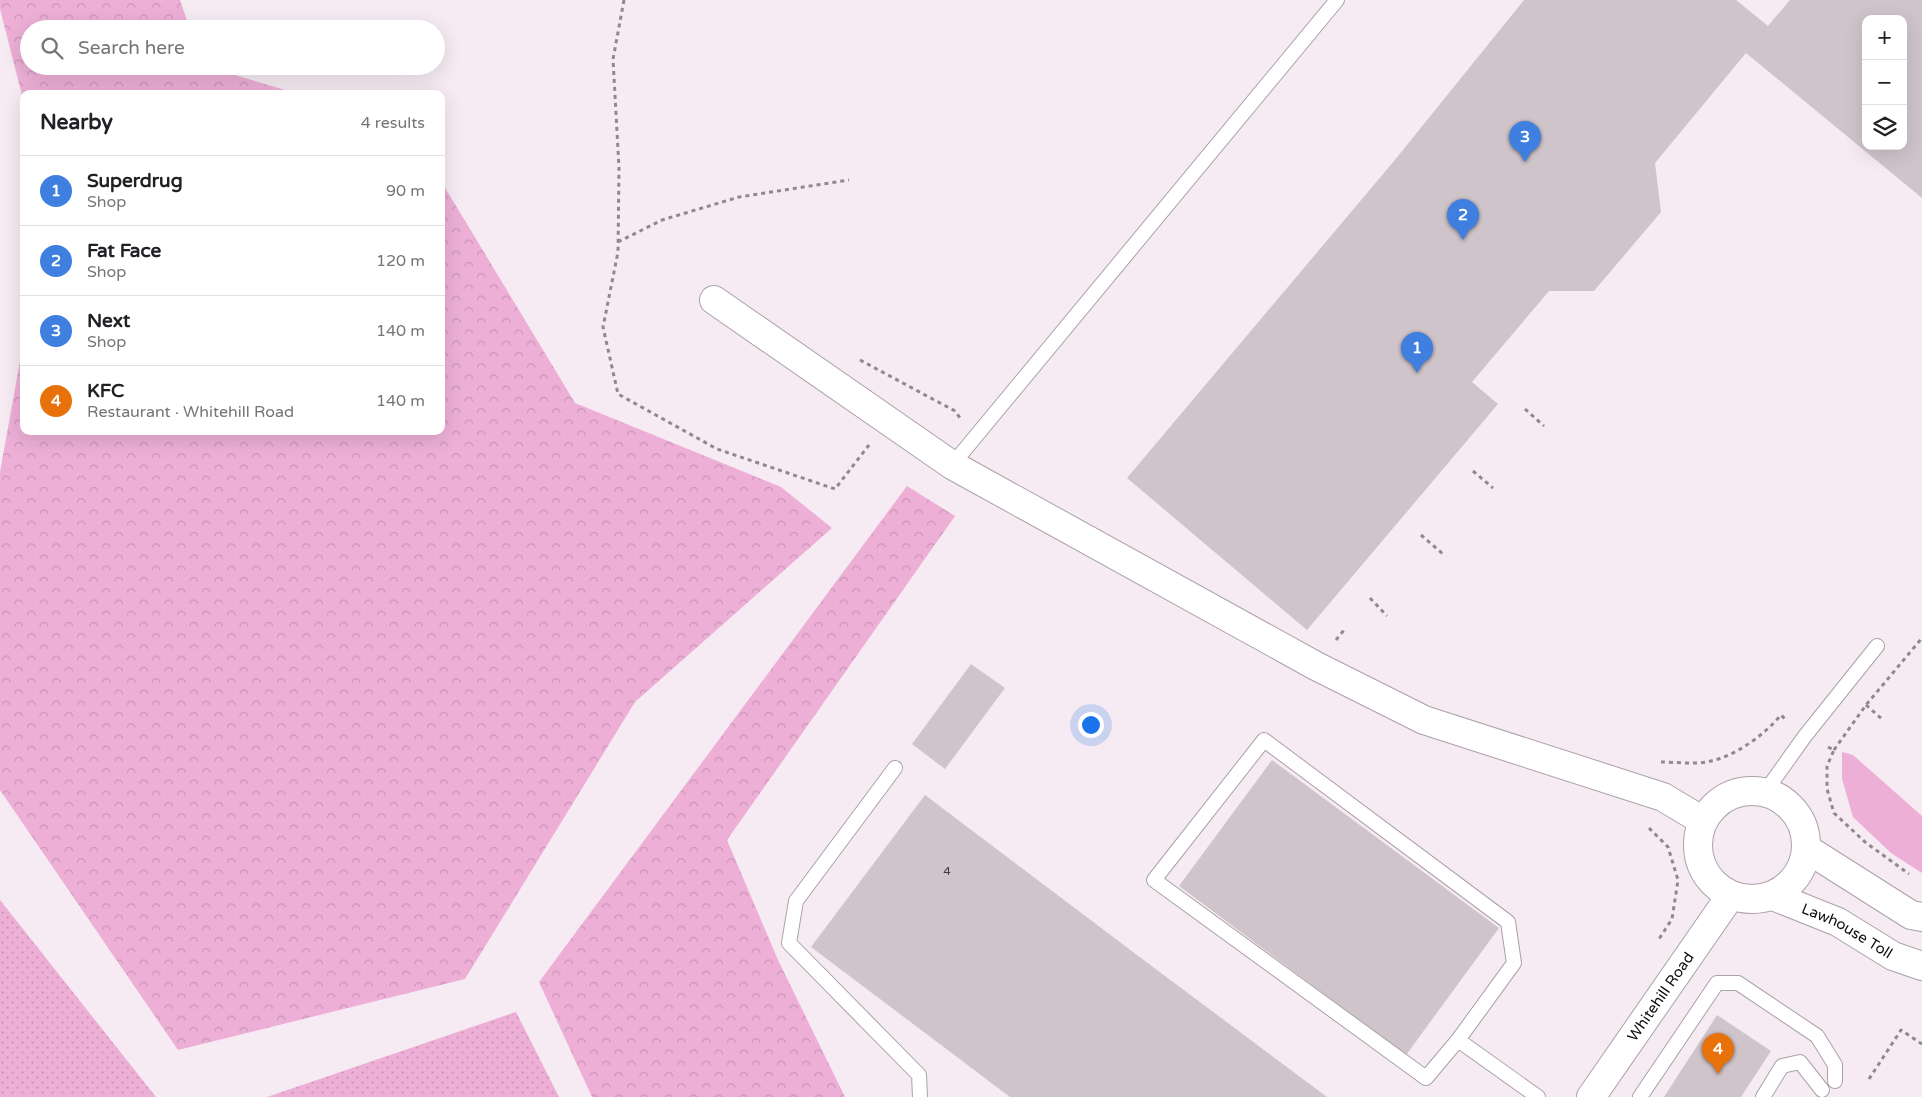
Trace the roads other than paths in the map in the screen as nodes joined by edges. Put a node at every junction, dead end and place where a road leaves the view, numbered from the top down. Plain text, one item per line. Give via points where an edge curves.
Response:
1 (1337, 0) edge
2 (714, 300) dead end
3 (952, 465) junction
4 (1877, 646) dead end
5 (895, 768) dead end
6 (1765, 792) junction
7 (1703, 821) junction
8 (1807, 849) junction
9 (1731, 895) junction
10 (1773, 896) junction
11 (1922, 917) edge
12 (1922, 966) edge
13 (1458, 1040) junction
14 (1835, 1080) dead end
15 (1822, 1090) dead end
16 (920, 1097) edge
17 (1538, 1097) edge
18 (1591, 1097) edge
19 (1640, 1097) edge
20 (1763, 1097) edge

1 - 3 lane
2 - 3 street
3 - 7 street via 1297,656 1424,720 1663,797
4 - 6 lane
5 - 16 lane via 796,901 788,944 919,1075
6 - 7 street via 1750,790 1736,793 1711,809
6 - 8 street via 1779,797 1800,819
7 - 9 street, Lawhouse Toll via 1698,838 1699,856 1705,872 1716,886
8 - 10 street via 1796,877
8 - 11 street via 1910,915
9 - 10 street, Lawhouse Toll via 1759,899
9 - 18 street, Whitehill Road
10 - 12 street, Lawhouse Toll via 1838,922 1893,956
13 - 13 lane via 1426,1078 1154,880 1264,740 1508,922 1514,962
13 - 17 lane
14 - 19 lane via 1835,1065 1817,1036 1738,983 1717,983
15 - 20 lane via 1800,1062 1782,1066

